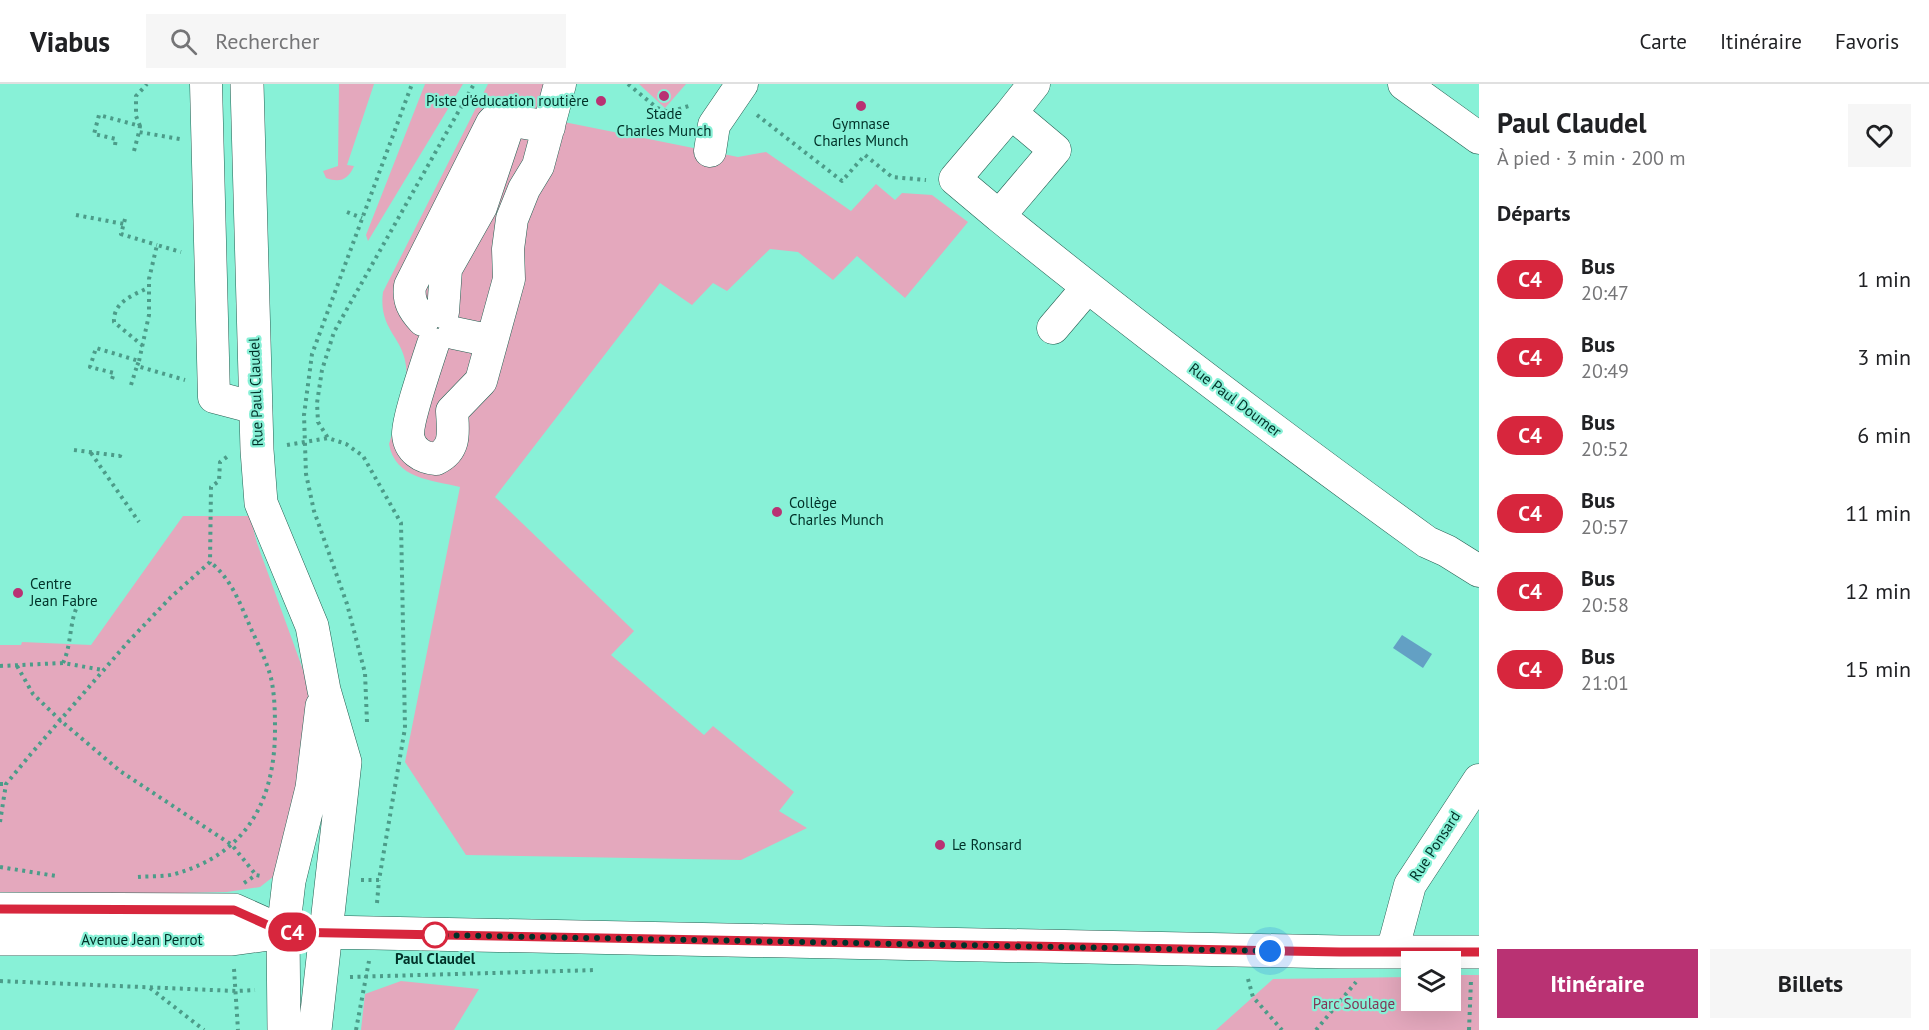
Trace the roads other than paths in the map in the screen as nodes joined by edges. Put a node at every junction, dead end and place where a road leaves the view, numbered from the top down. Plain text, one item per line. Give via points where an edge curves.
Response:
1 (206, 84) edge
2 (247, 84) edge
3 (560, 84) edge
4 (1034, 84) edge
5 (1404, 84) edge
6 (735, 94) edge
7 (1011, 113) junction
8 (549, 127) junction
9 (1479, 138) edge
10 (710, 151) dead end
11 (482, 171) junction
12 (524, 189) junction
13 (999, 216) junction
14 (464, 234) junction
15 (508, 249) junction
16 (434, 264) junction
17 (1087, 288) junction
18 (438, 327) junction
19 (1053, 328) dead end
20 (492, 341) junction
21 (256, 408) junction
22 (1479, 571) edge
23 (324, 690) junction
24 (1479, 780) edge
25 (0, 909) edge
26 (283, 932) junction
27 (338, 932) junction
28 (0, 939) edge
29 (1392, 952) junction
30 (1476, 952) edge
31 (284, 1030) edge
32 (315, 1030) edge

1 - 21 street via 214,397
2 - 21 main road, Rue Paul Claudel
3 - 8 street
4 - 7 street
5 - 9 street
6 - 10 street via 714,125
7 - 13 street, Rue Paul Doumer via 956,179
7 - 13 street via 1055,150
8 - 11 street via 497,118 492,123
8 - 12 street via 538,166
11 - 12 street
11 - 14 street via 481,207
11 - 16 street
12 - 15 street via 512,219
13 - 17 street, Rue Paul Doumer
14 - 15 street
14 - 16 street
15 - 20 street via 509,279
16 - 18 street via 410,286 409,298
17 - 19 street
17 - 22 street, Rue Paul Doumer via 1427,542
18 - 20 street
18 - 20 street via 408,433 417,453 426,458 436,459 451,448 452,411 481,381
21 - 23 main road, Rue Paul Claudel via 261,503 312,626
23 - 26 main road, Rue Paul Claudel via 312,788 289,881
23 - 27 main road, Rue Paul Claudel via 345,762
24 - 29 street, Rue Ponsard via 1410,885
25 - 26 main road, Avenue Jean Perrot via 234,910
26 - 27 main road, Avenue Jean Perrot
26 - 28 main road, Avenue Jean Perrot via 232,939
26 - 31 main road, Rue Paul Claudel
27 - 29 main road, Avenue Jean Perrot
27 - 32 main road, Rue Paul Claudel
29 - 30 main road, Avenue Jean Perrot

